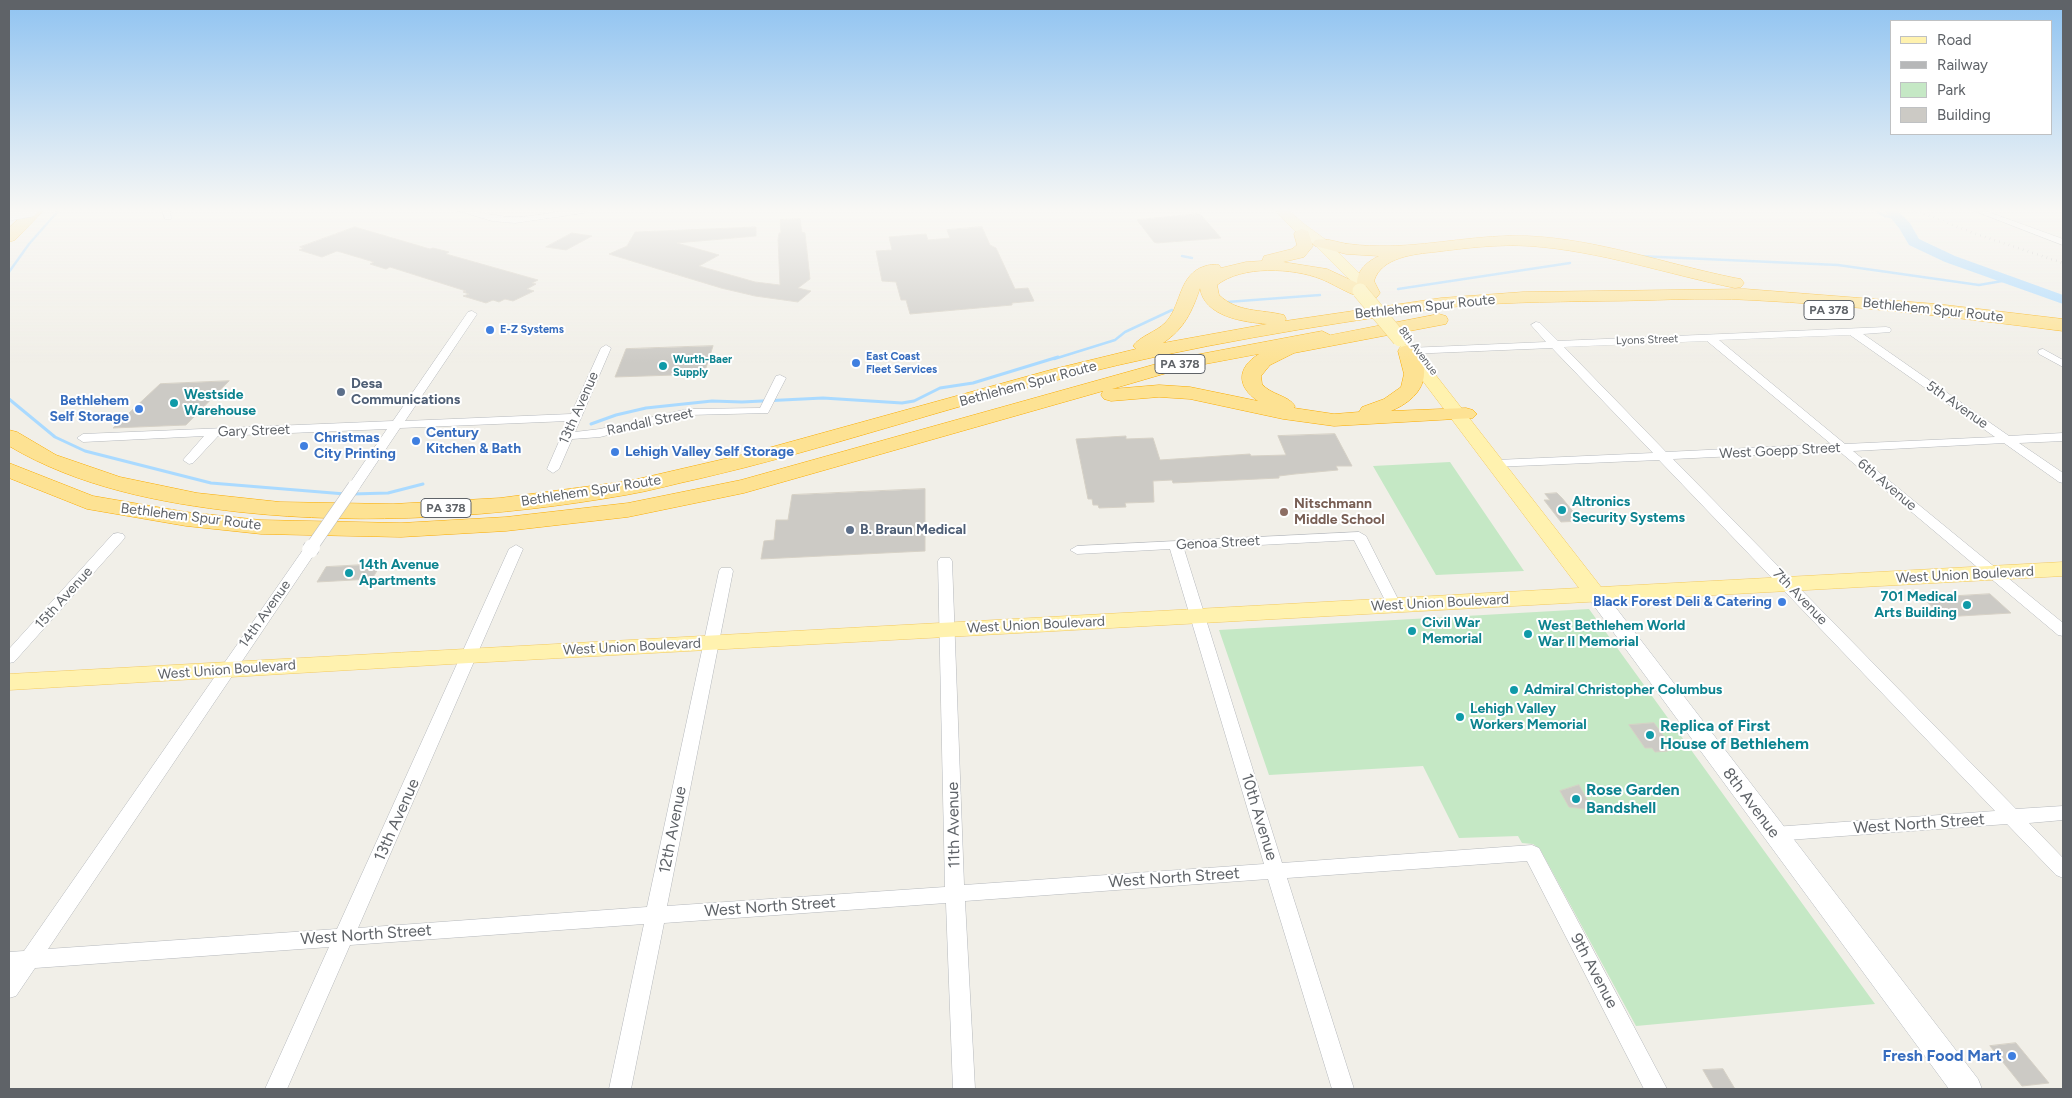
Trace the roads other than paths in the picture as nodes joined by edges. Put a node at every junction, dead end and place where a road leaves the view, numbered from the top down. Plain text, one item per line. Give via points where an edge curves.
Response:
1 (1255, 261) edge
2 (1333, 261) edge
3 (1382, 261) edge
4 (1596, 261) edge
5 (1637, 261) edge
6 (1365, 292) junction
7 (1523, 297) junction
8 (1404, 308) junction
9 (472, 314) dead end
10 (2008, 318) junction
11 (1439, 320) junction
12 (1536, 325) dead end
13 (2063, 325) edge
14 (1886, 330) dead end
15 (1852, 331) junction
16 (2063, 336) edge
17 (1710, 338) junction
18 (1555, 344) junction
19 (1409, 345) junction
20 (606, 348) dead end
21 (2043, 352) dead end
22 (2063, 364) edge
23 (1061, 373) junction
24 (780, 378) dead end
25 (774, 391) joint
26 (1459, 412) junction
27 (1352, 414) junction
28 (574, 417) junction
29 (396, 424) junction
30 (215, 432) junction
31 (567, 436) junction
32 (928, 436) junction
33 (9, 437) edge
34 (2063, 437) edge
35 (83, 438) dead end
36 (2007, 440) junction
37 (1842, 448) junction
38 (1664, 456) junction
39 (189, 460) dead end
40 (1497, 464) junction
41 (553, 469) dead end
42 (9, 470) edge
43 (2063, 479) edge
44 (118, 537) dead end
45 (1176, 545) junction
46 (516, 549) dead end
47 (1077, 550) dead end
48 (945, 560) dead end
49 (2063, 569) edge
50 (726, 571) dead end
51 (1994, 573) junction
52 (1788, 585) junction
53 (1596, 595) junction
54 (1394, 605) junction
55 (1197, 616) junction
56 (948, 630) junction
57 (2063, 631) edge
58 (710, 643) junction
59 (469, 655) junction
60 (9, 658) edge
61 (226, 670) junction
62 (9, 682) edge
63 (2063, 813) edge
64 (2012, 817) junction
65 (1774, 834) junction
66 (1532, 853) joint
67 (2063, 870) edge
68 (1276, 871) junction
69 (956, 894) junction
70 (656, 915) junction
71 (344, 937) junction
72 (29, 959) junction
73 (9, 960) edge
74 (9, 989) edge
75 (276, 1089) edge
76 (620, 1089) edge
77 (964, 1089) edge
78 (1343, 1089) edge
79 (1656, 1089) edge
80 (1967, 1089) edge

1 - 23 highway via 1204,272 1194,281 1180,316 1164,335 1139,348
2 - 6 main road, 8th Avenue
3 - 6 highway via 1366,275
4 - 7 highway via 1604,272 1602,282 1583,290
5 - 10 highway via 1745,285
6 - 8 highway via 1322,274 1276,267 1230,270 1215,276 1207,286 1210,297 1220,306 1238,314 1264,318 1296,319
6 - 19 main road, 8th Avenue
7 - 8 highway, Bethlehem Spur Route / PA 378
7 - 10 highway, Bethlehem Spur Route / PA 378 via 1745,294 1842,300
8 - 23 highway, Bethlehem Spur Route / PA 378 via 1219,337
9 - 29 street, 14th Avenue
10 - 13 highway, Bethlehem Spur Route / PA 378
11 - 16 highway, Bethlehem Spur Route / PA 378 via 1593,308 1802,308 1909,316
11 - 27 highway via 1289,348 1268,356 1253,369 1252,384 1273,402 1306,411
11 - 32 highway, Bethlehem Spur Route / PA 378 via 1345,332 1181,363
12 - 18 street, 7th Avenue
14 - 15 street, Lyons Street
15 - 17 street, Lyons Street
15 - 36 street, 5th Avenue
17 - 18 street, Lyons Street
17 - 37 street, 6th Avenue
18 - 19 street, Lyons Street
18 - 38 street, 7th Avenue
19 - 26 main road, 8th Avenue
19 - 27 highway via 1415,376 1406,394 1385,407
20 - 28 street, 13th Avenue
21 - 22 street
23 - 33 highway, Bethlehem Spur Route / PA 378 via 886,424 629,488 490,505 393,511 280,508 197,500 114,483 48,460
24 - 25 street
25 - 31 street, Randall Street via 766,407 688,412 600,433
26 - 27 highway
26 - 32 highway via 1320,419 1265,410 1206,395 1134,392 1083,400
26 - 40 main road, 8th Avenue
28 - 29 street, Gary Street
28 - 31 street, 13th Avenue
29 - 30 street, Gary Street
29 - 61 street, 14th Avenue, bridge
30 - 35 street, Gary Street
30 - 39 street
31 - 41 street, 13th Avenue
32 - 42 highway, Bethlehem Spur Route / PA 378 via 744,486 628,510 506,524 400,530 261,527 186,519 87,502
34 - 36 street, West Goepp Street
36 - 37 street, West Goepp Street
36 - 43 street, 5th Avenue
37 - 38 street, West Goepp Street
37 - 51 street, 6th Avenue
38 - 40 street, West Goepp Street
38 - 52 street, 7th Avenue
40 - 53 main road, 8th Avenue
44 - 60 street, 15th Avenue
45 - 47 street, Genoa Street
45 - 54 street, Genoa Street via 1359,536
45 - 55 street, 10th Avenue
46 - 59 street, 13th Avenue
48 - 56 street, 11th Avenue
49 - 51 main road, West Union Boulevard
50 - 58 street, 12th Avenue
51 - 52 main road, West Union Boulevard
51 - 57 street, 6th Avenue
52 - 53 main road, West Union Boulevard
52 - 64 street, 7th Avenue
53 - 54 main road, West Union Boulevard
53 - 65 main road, 8th Avenue
54 - 55 main road, West Union Boulevard
55 - 56 main road, West Union Boulevard
55 - 68 street, 10th Avenue
56 - 58 main road, West Union Boulevard
56 - 69 street, 11th Avenue
58 - 59 main road, West Union Boulevard
58 - 70 street, 12th Avenue
59 - 61 main road, West Union Boulevard
59 - 71 street, 13th Avenue
61 - 62 main road, West Union Boulevard
61 - 72 street, 14th Avenue
63 - 64 street, West North Street
64 - 65 street, West North Street
64 - 67 street, 7th Avenue
65 - 80 main road, 8th Avenue
66 - 68 street, West North Street
66 - 79 street, 9th Avenue
68 - 69 street, West North Street
68 - 78 street, 10th Avenue
69 - 70 street, West North Street
69 - 77 street, 11th Avenue
70 - 71 street, West North Street
70 - 76 street, 12th Avenue
71 - 72 street, West North Street
71 - 75 street, 13th Avenue
72 - 73 street, West North Street
72 - 74 street, 14th Avenue

